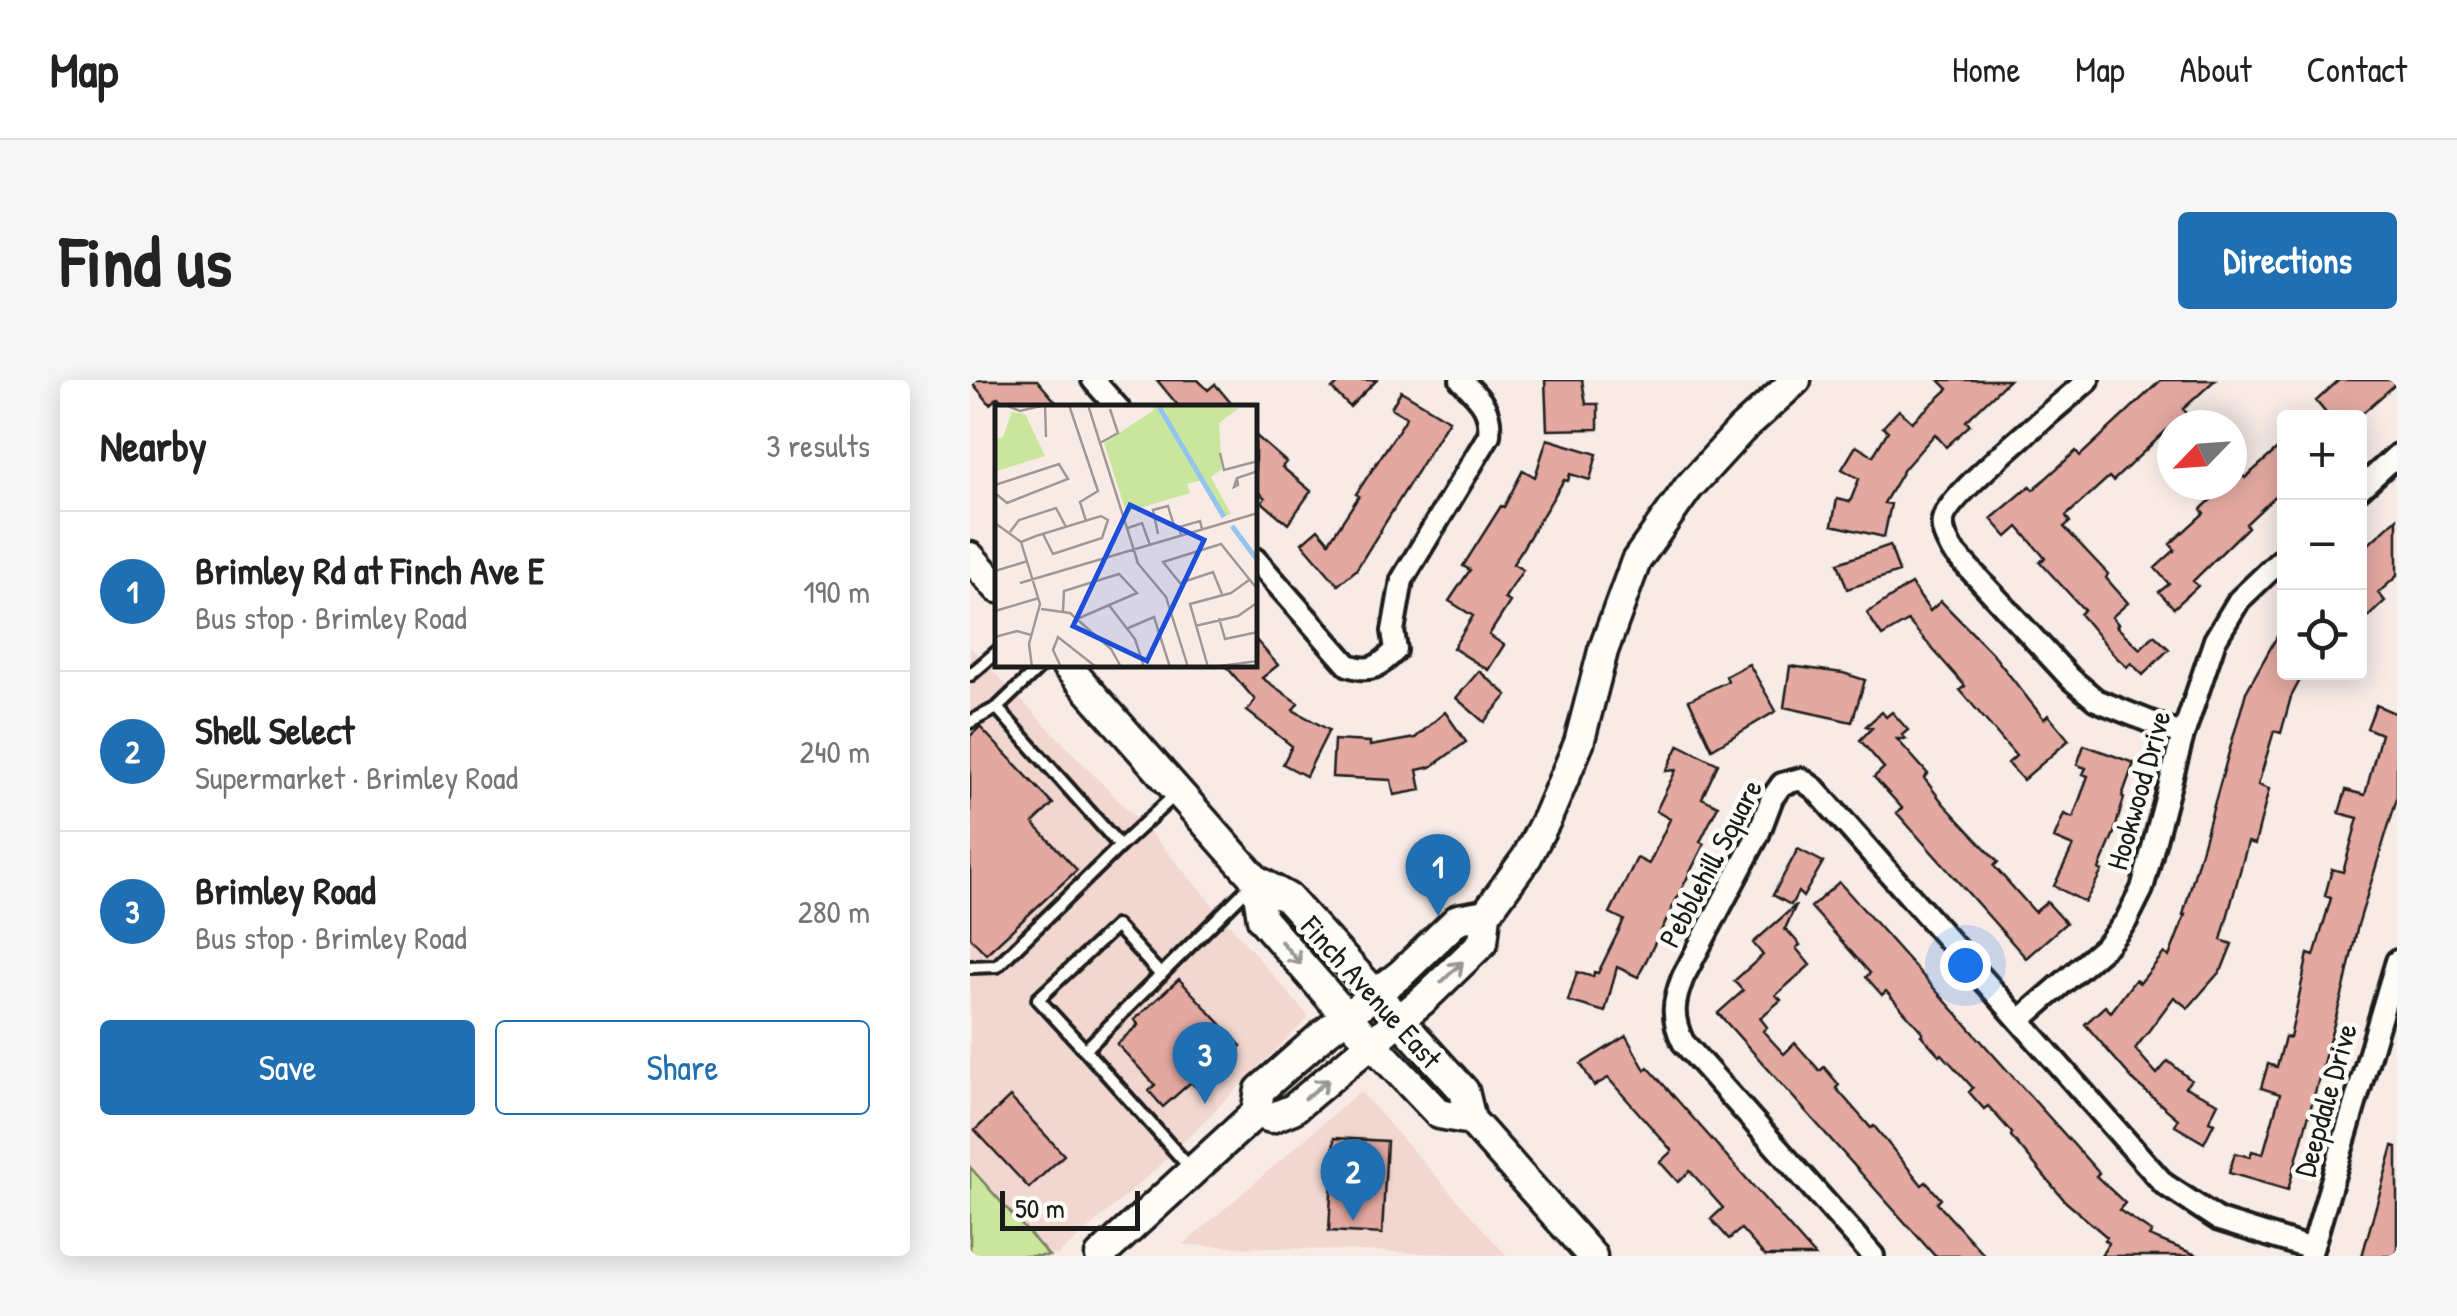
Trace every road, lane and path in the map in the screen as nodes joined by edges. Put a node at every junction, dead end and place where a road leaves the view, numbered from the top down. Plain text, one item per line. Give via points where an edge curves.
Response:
1 (1093, 380) edge
2 (1460, 380) edge
3 (1796, 380) edge
4 (2088, 380) edge
5 (1115, 405) edge
6 (2397, 454) edge
7 (2367, 482) edge
8 (970, 557) edge
9 (1258, 562) edge
10 (2277, 564) edge
11 (995, 585) edge
12 (995, 653) edge
13 (1039, 668) edge
14 (1069, 668) edge
15 (970, 674) edge
16 (998, 708) junction
17 (970, 722) edge
18 (2183, 735) junction
19 (1178, 792) junction
20 (1120, 846) junction
21 (1256, 880) junction
22 (1486, 914) junction
23 (2397, 960) edge
24 (970, 967) edge
25 (1161, 975) junction
26 (1376, 994) junction
27 (1347, 1016) junction
28 (1399, 1020) junction
29 (2020, 1020) junction
30 (1371, 1044) junction
31 (1086, 1050) junction
32 (1256, 1113) junction
33 (1470, 1120) junction
34 (1192, 1171) junction
35 (2311, 1253) edge
36 (1100, 1256) edge
37 (1592, 1256) edge
38 (1873, 1256) edge

1 - 5 street
2 - 9 street via 1484,403 1489,434 1402,580 1396,650 1380,666 1366,671 1348,665
3 - 22 main road via 1688,488 1636,561 1579,743 1548,818
4 - 18 street via 1964,489 1943,517 1944,532 1952,550 2071,679 2096,700
6 - 7 street
8 - 11 main road
10 - 18 street, Hookwood Drive via 2240,600 2215,640
12 - 15 lane
13 - 16 lane
14 - 19 main road, Finch Avenue East
16 - 17 lane
16 - 20 lane
18 - 29 street, Hookwood Drive via 2142,889 2126,922
19 - 20 lane
19 - 21 main road, Finch Avenue East
20 - 24 lane via 997,966
21 - 25 lane
21 - 26 main road, Finch Avenue East via 1288,898
21 -> 27 main road, Finch Avenue East via 1262,919
22 - 26 main road via 1458,919
28 -> 22 main road via 1483,942
23 - 35 street, Deepdale Drive
25 - 31 lane
25 - 31 lane via 1116,926 1038,999
26 - 27 main road
26 - 28 main road, Finch Avenue East
27 - 30 main road, Finch Avenue East
27 - 32 main road via 1260,1090
28 - 30 main road
28 - 33 main road, Finch Avenue East via 1464,1091
29 - 35 street, Pebblehill Square via 2164,1184 2219,1220
29 - 38 street, Pebblehill Square via 1815,789 1801,779 1782,784 1683,977 1673,1022 1683,1042
32 -> 30 main road via 1283,1115
30 - 33 main road, Finch Avenue East via 1439,1114
31 - 34 lane
32 - 34 main road
33 - 37 main road, Finch Avenue East
34 - 36 main road

